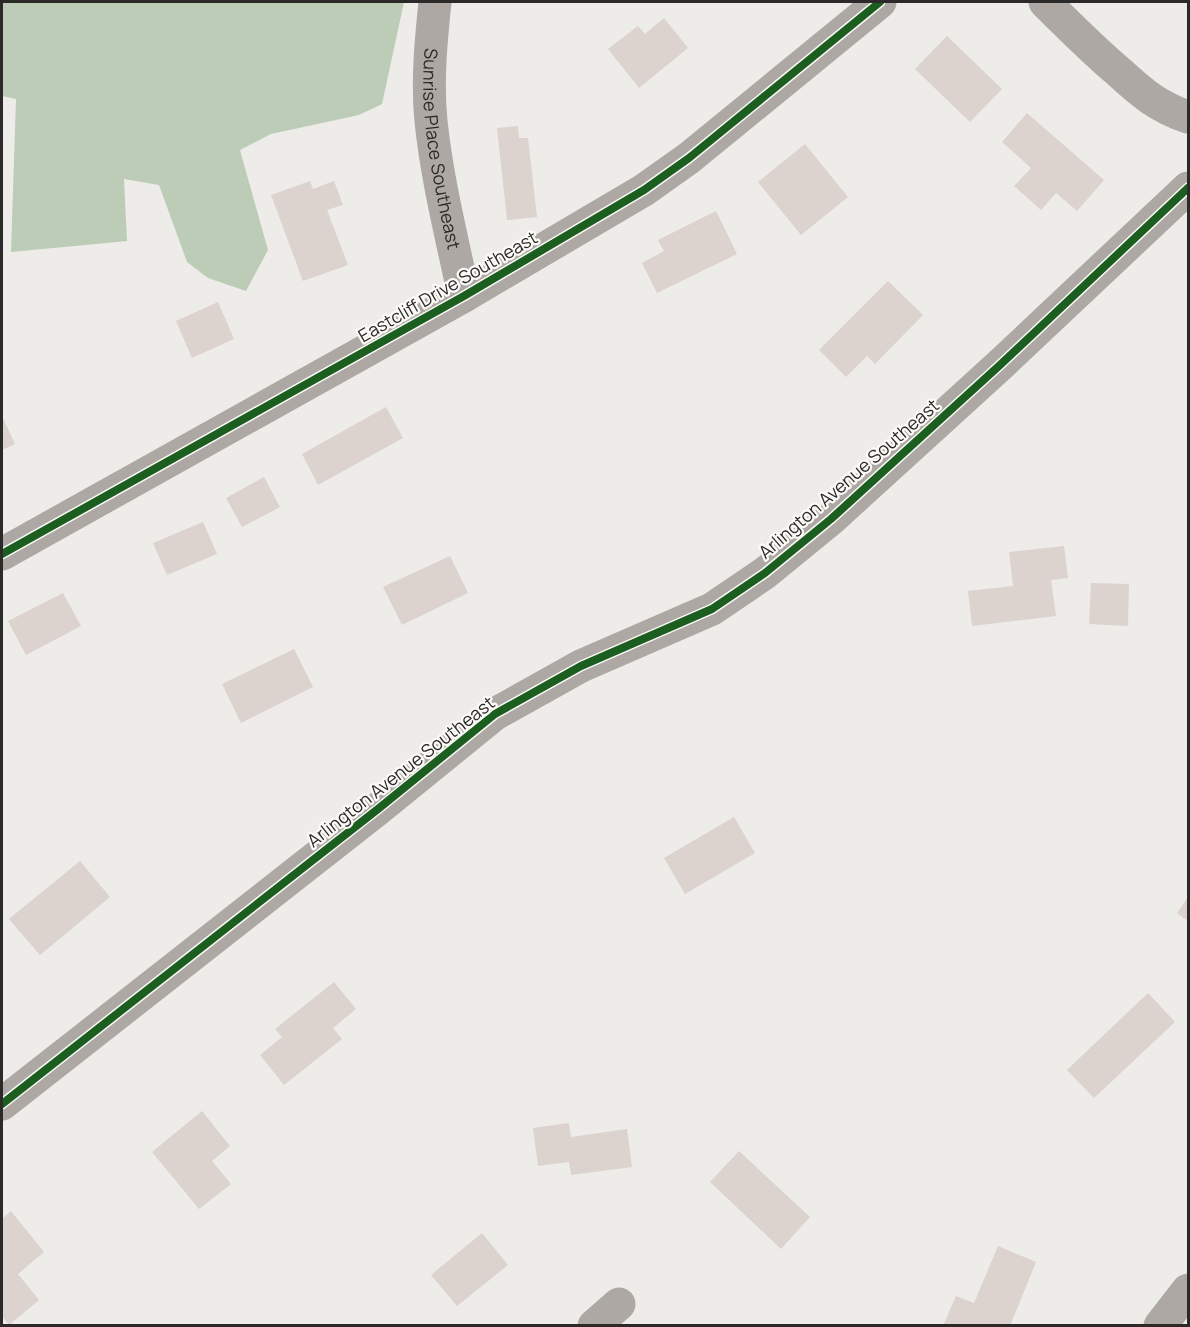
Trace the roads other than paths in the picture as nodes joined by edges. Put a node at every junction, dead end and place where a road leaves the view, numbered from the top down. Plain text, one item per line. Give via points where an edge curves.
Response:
1 (435, 2) edge
2 (880, 2) edge
3 (1045, 2) edge
4 (1188, 117) edge
5 (1188, 188) edge
6 (465, 296) junction
7 (2, 554) edge
8 (2, 1104) edge
9 (1188, 1290) edge
10 (619, 1304) dead end
11 (594, 1326) edge
12 (1160, 1326) edge

1 - 6 street, Sunrise Place Southeast via 430,51 431,119 438,173
2 - 6 street, Eastcliff Drive Southeast via 689,158 644,190
3 - 4 street via 1092,50 1149,99
5 - 8 street, Arlington Avenue Southeast via 831,519 765,573 712,609 581,666 495,714
6 - 7 street, Eastcliff Drive Southeast
9 - 12 street
10 - 11 street

